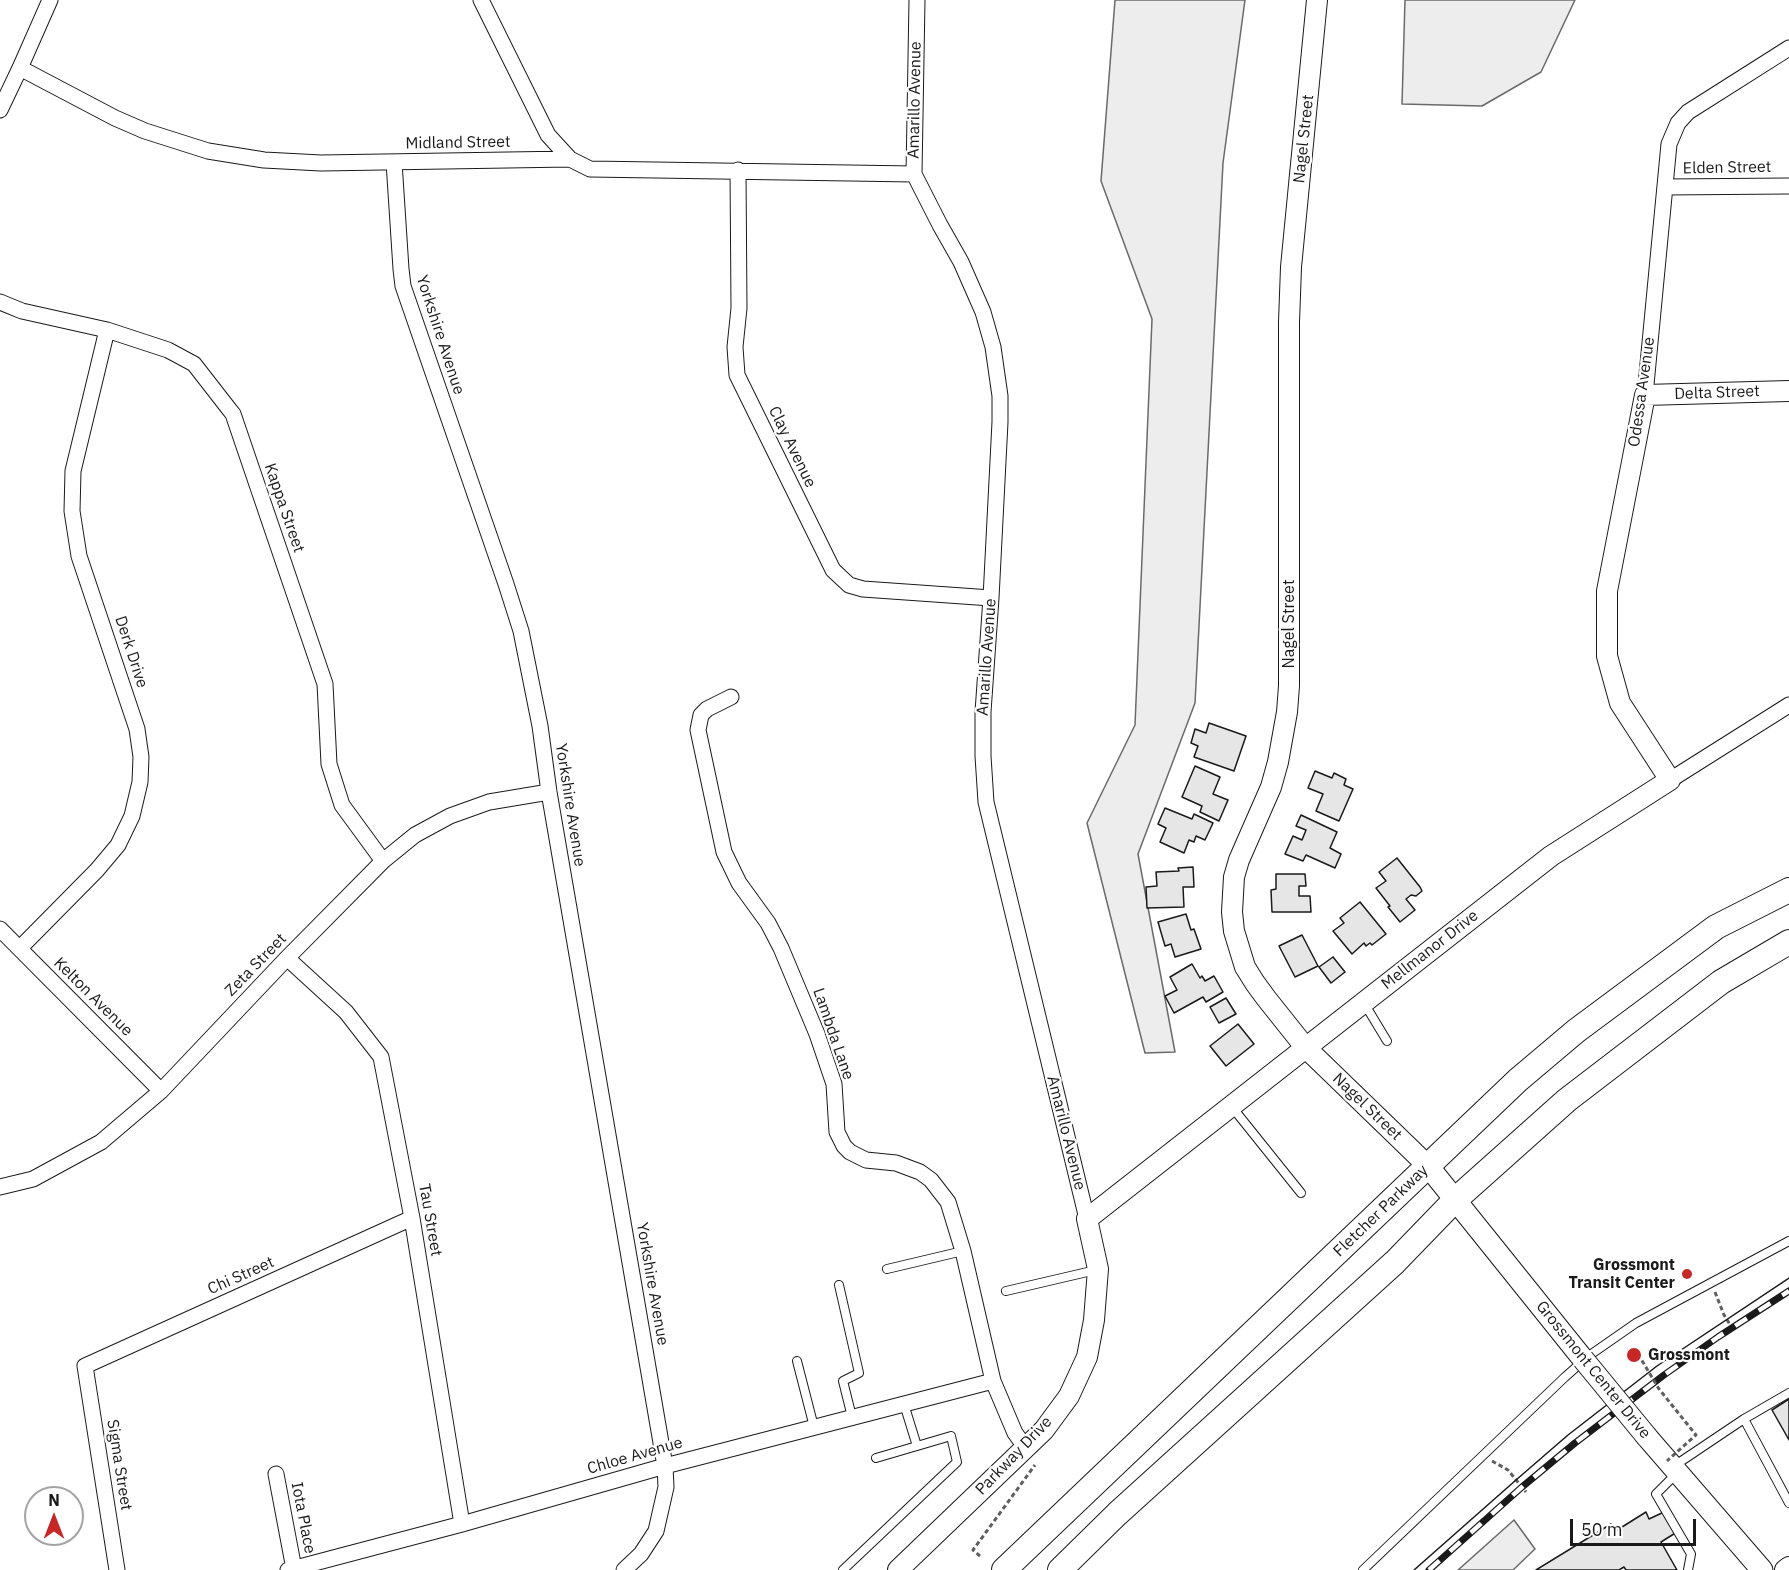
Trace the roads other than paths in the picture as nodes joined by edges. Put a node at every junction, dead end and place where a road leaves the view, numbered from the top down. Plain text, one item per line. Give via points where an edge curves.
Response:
1 (50, 0) edge
2 (481, 0) edge
3 (917, 0) edge
4 (1317, 0) edge
5 (1789, 48) edge
6 (21, 68) junction
7 (0, 110) edge
8 (570, 159) junction
9 (394, 162) junction
10 (738, 170) junction
11 (914, 174) junction
12 (1789, 186) edge
13 (1665, 187) junction
14 (0, 302) edge
15 (107, 330) junction
16 (1789, 391) edge
17 (1645, 395) junction
18 (991, 598) junction
19 (732, 697) dead end
20 (1789, 705) edge
21 (1670, 780) junction
22 (549, 792) junction
23 (383, 861) junction
24 (1789, 890) edge
25 (0, 929) edge
26 (1789, 942) edge
27 (20, 948) junction
28 (287, 958) junction
29 (1364, 1002) junction
30 (1387, 1041) dead end
31 (1305, 1047) junction
32 (161, 1091) junction
33 (1231, 1106) junction
34 (1428, 1166) junction
35 (0, 1188) edge
36 (1301, 1193) dead end
37 (1455, 1200) junction
38 (412, 1218) junction
39 (1087, 1219) junction
40 (1789, 1241) edge
41 (963, 1251) junction
42 (887, 1269) dead end
43 (1098, 1269) junction
44 (839, 1285) dead end
45 (1006, 1291) dead end
46 (1094, 1320) joint
47 (797, 1360) dead end
48 (85, 1366) joint
49 (993, 1381) junction
50 (1789, 1393) edge
51 (904, 1404) junction
52 (852, 1417) junction
53 (1744, 1419) junction
54 (814, 1427) junction
55 (917, 1446) junction
56 (1031, 1455) junction
57 (876, 1458) dead end
58 (664, 1466) junction
59 (1673, 1466) junction
60 (276, 1474) dead end
61 (1789, 1503) edge
62 (462, 1524) junction
63 (1789, 1568) edge
64 (291, 1569) edge
65 (1007, 1569) edge
66 (117, 1570) edge
67 (624, 1570) edge
68 (843, 1570) edge
69 (898, 1570) edge
70 (1060, 1570) edge
71 (1363, 1570) edge
72 (1688, 1570) edge
73 (1762, 1570) edge
74 (1785, 1570) edge

1 - 6 street
2 - 8 street via 548,135
3 - 11 street, Amarillo Avenue
4 - 31 street, Nagel Street via 1291,267 1287,712 1271,787 1239,860 1232,895 1234,931 1245,967
5 - 13 street, Odessa Avenue via 1688,112 1678,123 1669,144
6 - 7 street
6 - 9 street, Midland Street via 115,118 208,151 293,163
8 - 9 street, Midland Street
8 - 10 street, Midland Street via 590,169
9 - 22 street, Yorkshire Avenue via 404,286 521,631
10 - 11 street, Midland Street
10 - 18 street, Clay Avenue via 737,375 832,570 849,585 863,589
11 - 18 street, Amarillo Avenue via 975,293 986,319 996,363 1000,422
12 - 13 street, Elden Street
13 - 17 street, Odessa Avenue
14 - 15 street, Kappa Street via 22,311
15 - 23 street, Kappa Street via 168,350 194,364 233,414 325,684 329,764 342,805
15 - 27 street, Derk Drive via 73,471 72,511 79,555 137,729 141,782 126,831 108,858
16 - 17 street, Delta Street
17 - 21 street, Odessa Avenue via 1607,591 1607,656 1620,703
18 - 39 street, Amarillo Avenue via 983,712 986,802
19 - 41 street, Lambda Lane via 707,709 698,729 724,852 781,948 817,1034 834,1084 840,1139 857,1157 896,1163 931,1180 948,1202
20 - 21 street, Mellmanor Drive
21 - 29 street, Mellmanor Drive via 1551,856
22 - 23 street, Zeta Street via 489,802 450,816 415,835
22 - 58 street, Yorkshire Avenue
23 - 28 street, Zeta Street
24 - 34 main road, Fletcher Parkway via 1716,927 1576,1031
25 - 27 street, Kelton Avenue
26 - 37 main road via 1721,982 1567,1100
27 - 32 street, Kelton Avenue
28 - 32 street, Zeta Street
28 - 38 street, Tau Street via 346,1012 381,1057
29 - 30 lane
29 - 31 street, Mellmanor Drive
31 - 33 street, Mellmanor Drive
31 - 34 street, Nagel Street
32 - 35 street, Zeta Street via 101,1142 33,1179
33 - 36 lane
33 - 39 street, Mellmanor Drive
34 - 37 main road, Grossmont Center Drive
34 - 65 main road, Fletcher Parkway
37 - 59 main road, Grossmont Center Drive, bridge
37 - 70 main road via 1395,1262
38 - 48 street, Chi Street
38 - 62 street, Tau Street
39 - 43 street, Amarillo Avenue
40 - 71 lane via 1636,1323 1590,1355
41 - 42 lane
41 - 49 street, Lambda Lane
43 - 45 lane
43 - 46 street, Amarillo Avenue
44 - 52 lane via 859,1373 843,1381
46 - 56 street, Parkway Drive via 1087,1357 1069,1396
47 - 54 lane
48 - 66 street, Sigma Street
49 - 51 street, Chloe Avenue
49 - 56 street, Lambda Lane via 1015,1432
50 - 53 lane
51 - 52 street, Chloe Avenue
51 - 55 lane
52 - 54 street, Chloe Avenue
53 - 59 lane
53 - 61 lane
54 - 58 street, Chloe Avenue
55 - 57 lane
55 - 68 lane via 951,1436 957,1462
56 - 69 street, Parkway Drive
58 - 62 street, Chloe Avenue
58 - 67 street, Yorkshire Avenue via 666,1487 656,1531
59 - 72 lane via 1656,1494 1691,1554
59 - 73 main road, Grossmont Center Drive
60 - 64 street, Iota Place
62 - 64 street, Chloe Avenue
63 - 74 street

